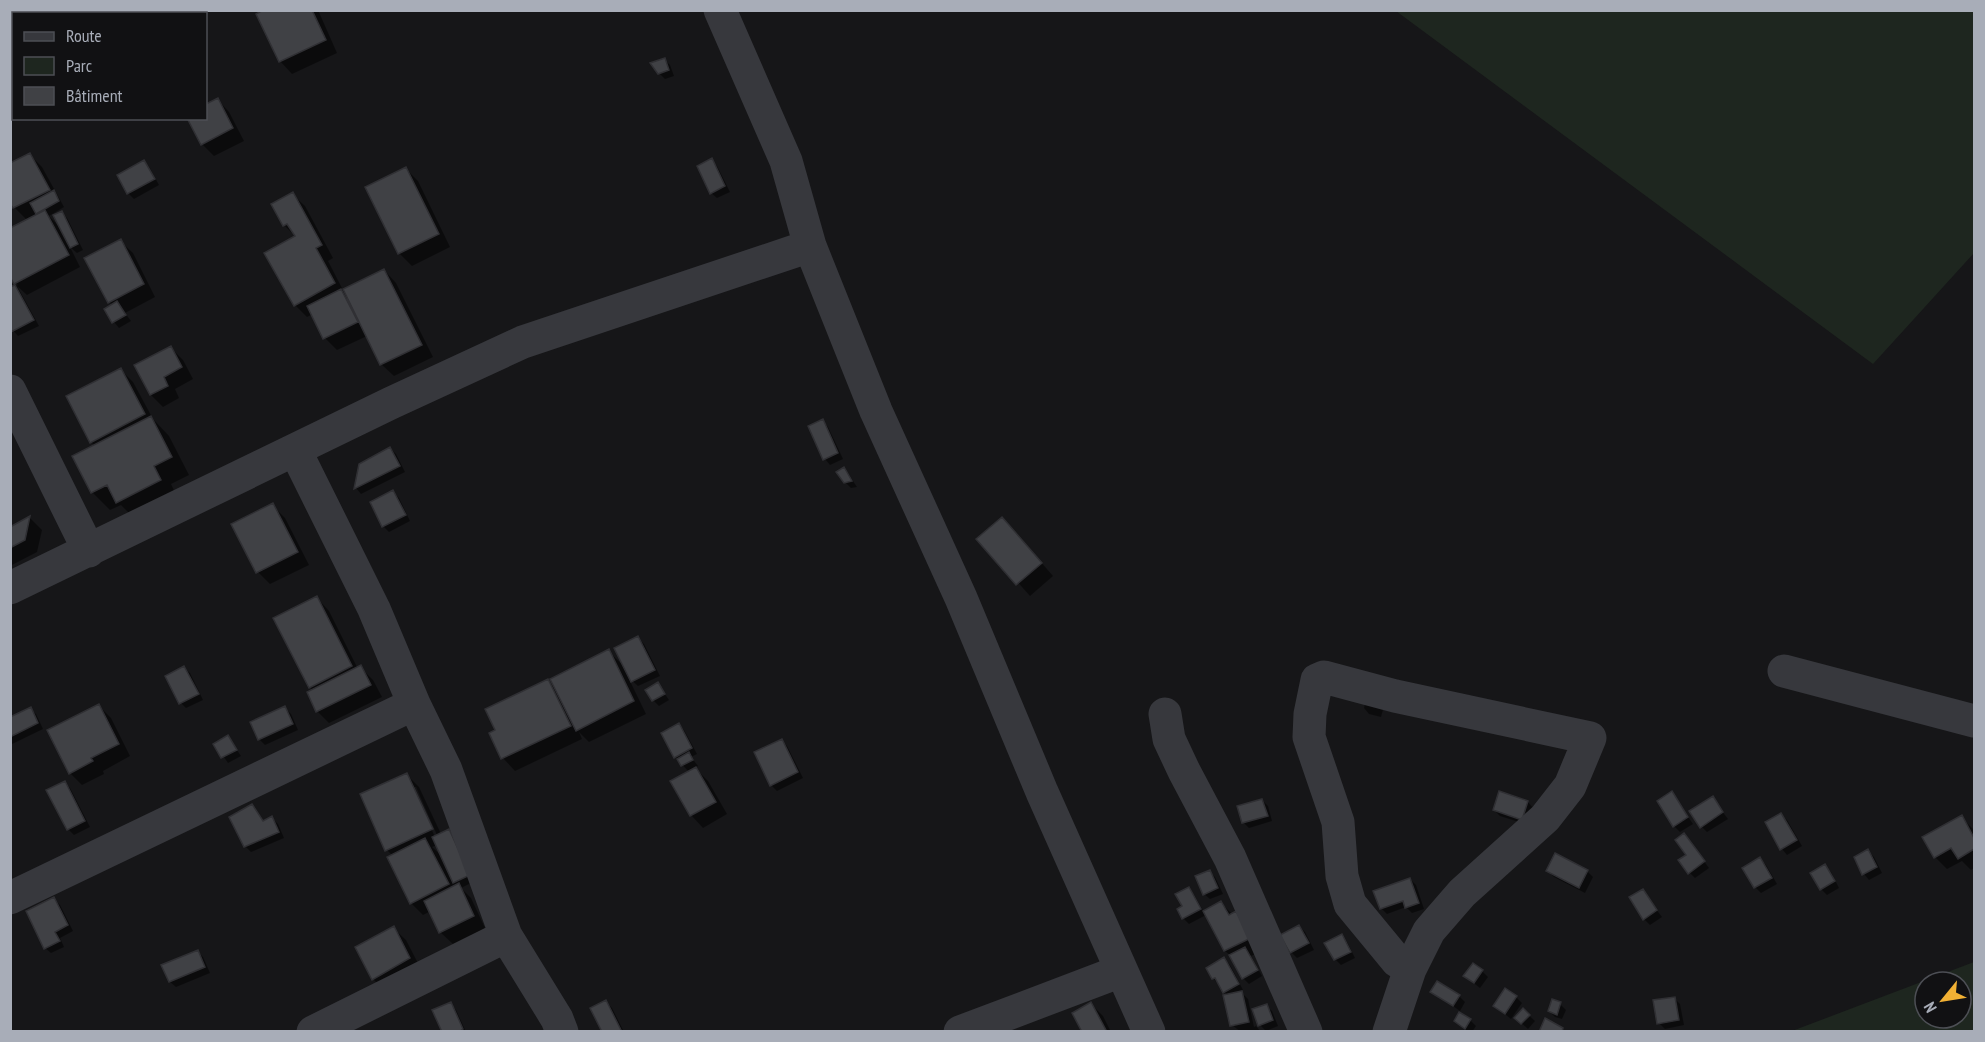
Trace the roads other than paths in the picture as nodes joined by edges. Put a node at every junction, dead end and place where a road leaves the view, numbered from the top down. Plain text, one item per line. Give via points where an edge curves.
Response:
1 (720, 10) edge
2 (810, 246) junction
3 (10, 391) edge
4 (295, 450) junction
5 (89, 551) junction
6 (10, 588) edge
7 (1784, 670) dead end
8 (414, 704) junction
9 (1165, 714) dead end
10 (1974, 721) edge
11 (10, 898) edge
12 (506, 936) junction
13 (1410, 969) junction
14 (1121, 972) junction
15 (313, 1032) edge
16 (562, 1032) edge
17 (960, 1032) edge
18 (1149, 1032) edge
19 (1306, 1032) edge
20 (1389, 1032) edge

1 - 2 street via 786,161
2 - 4 street via 523,342
2 - 14 street via 876,411 961,598
3 - 5 street
4 - 5 street
4 - 8 street via 374,609
5 - 6 street
7 - 10 street
8 - 11 street
8 - 12 street via 446,770
9 - 19 street via 1169,740 1230,858
12 - 15 street
12 - 16 street
13 - 13 street via 1397,961 1350,904 1342,876 1338,822 1309,737 1317,680 1324,677 1590,738 1564,794 1545,818 1462,893 1429,931
13 - 20 street
14 - 17 street
14 - 18 street

